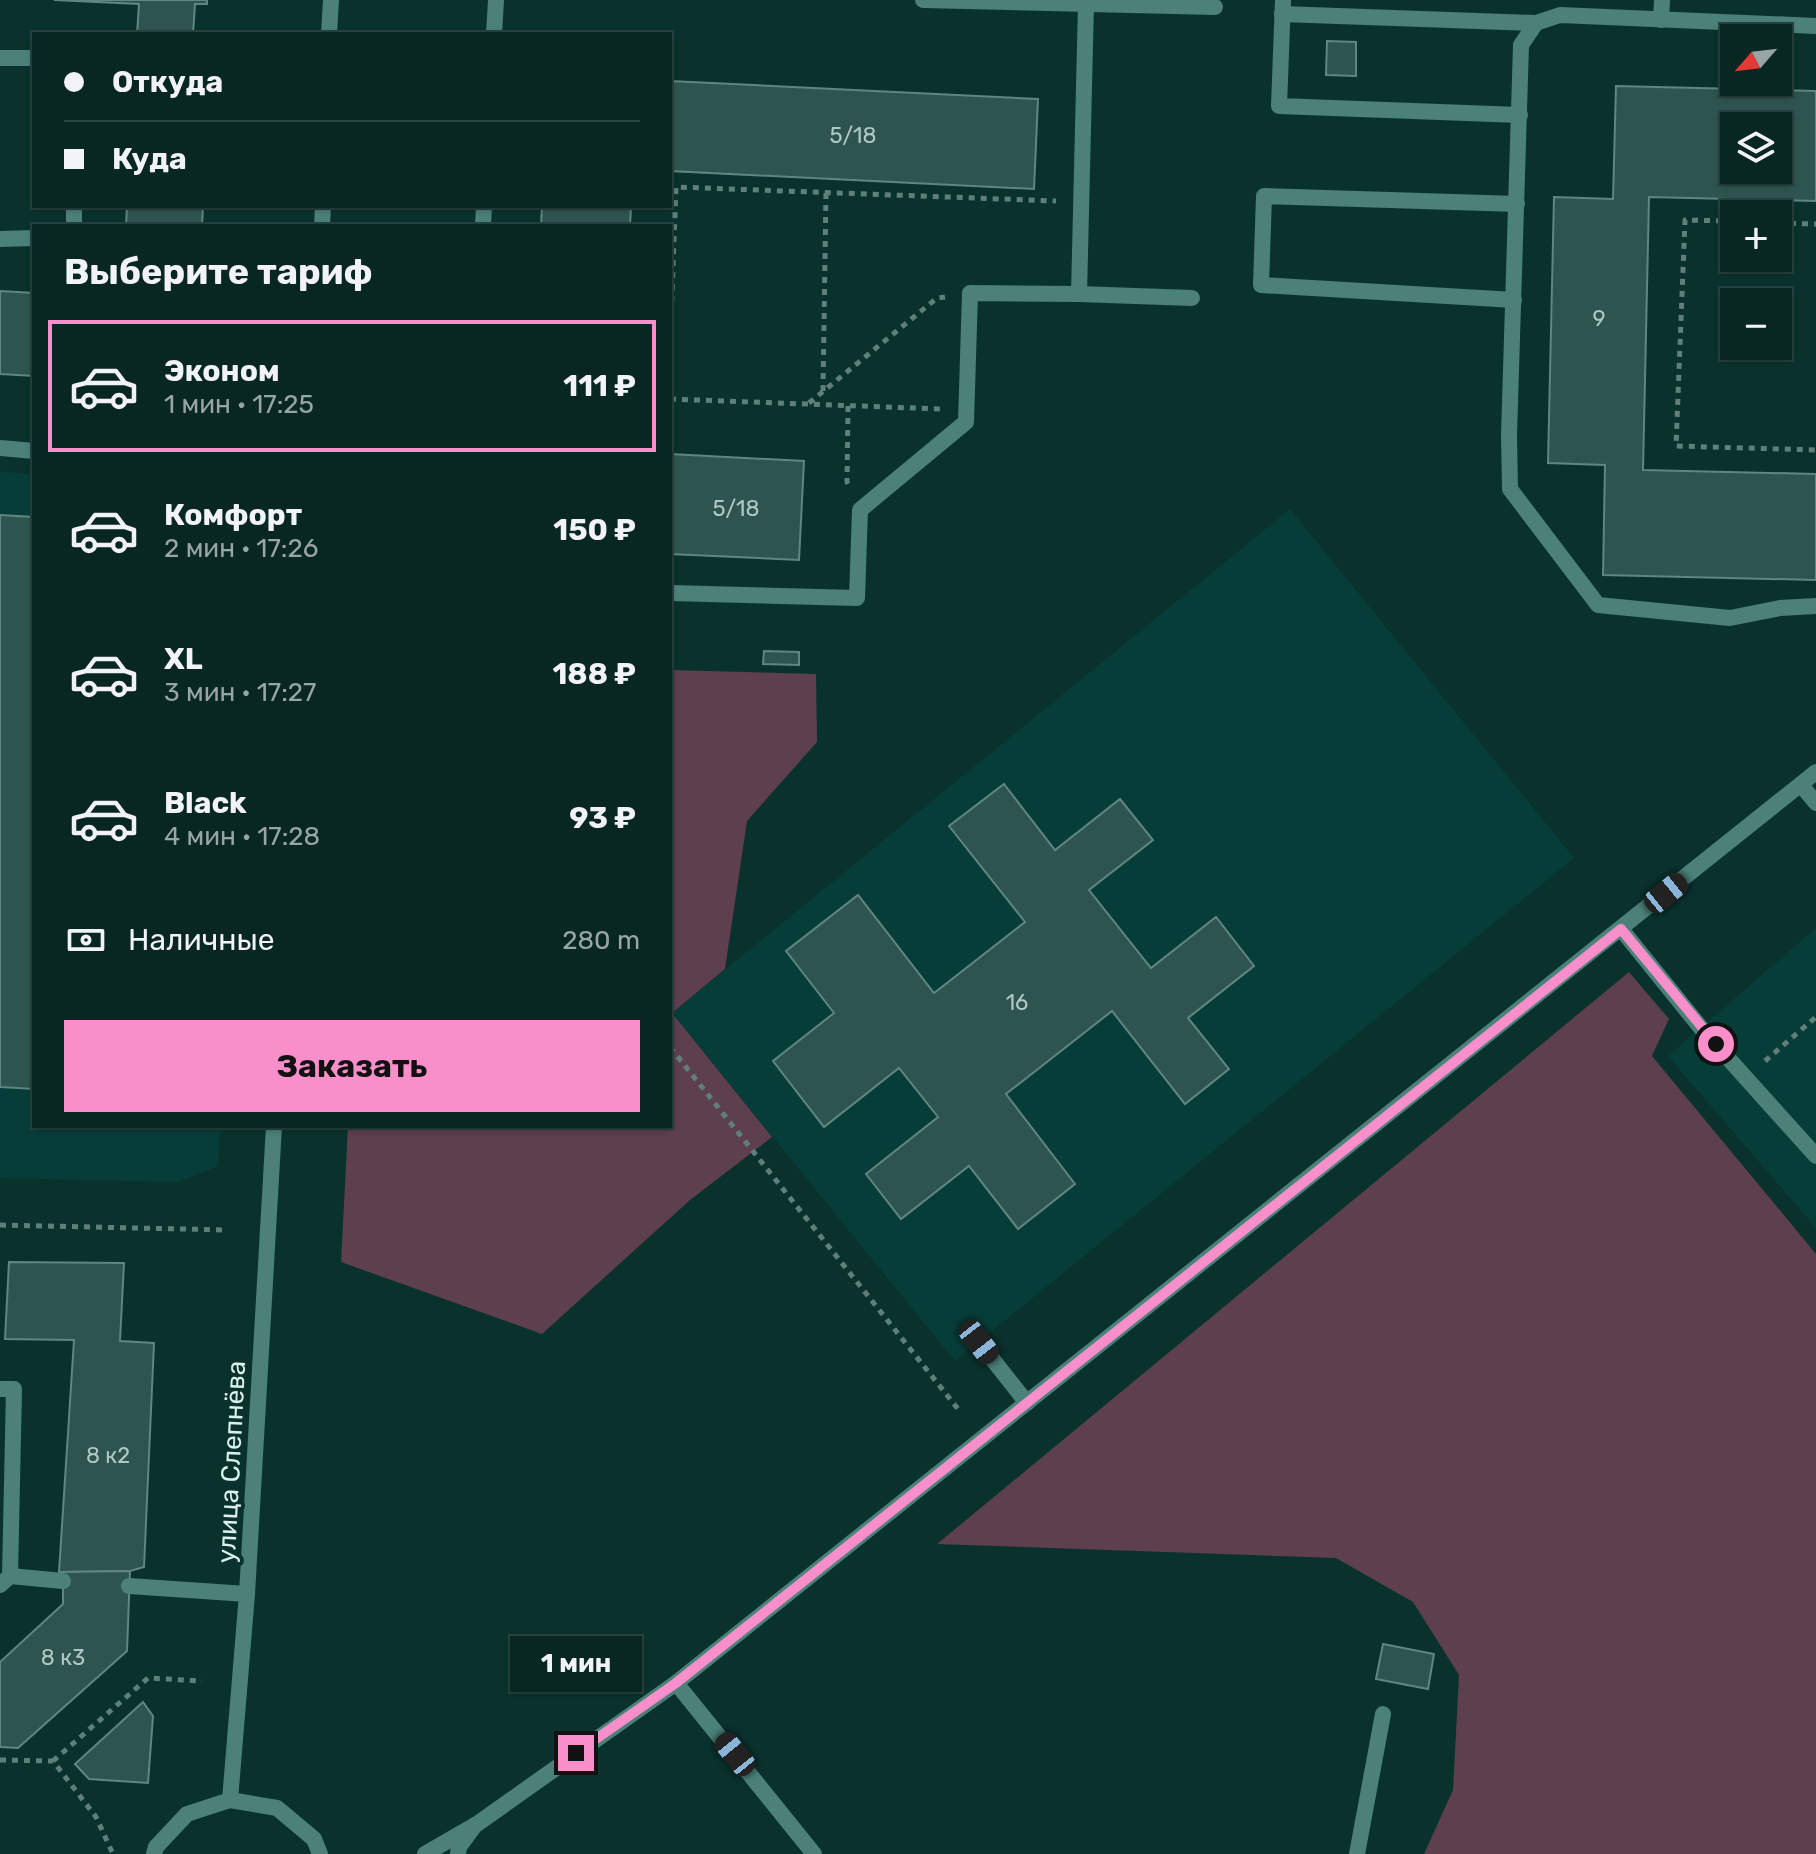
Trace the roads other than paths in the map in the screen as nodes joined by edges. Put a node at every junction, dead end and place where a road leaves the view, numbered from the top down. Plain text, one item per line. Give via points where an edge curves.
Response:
1 (331, 0) edge
2 (496, 0) edge
3 (923, 0) edge
4 (1662, 0) edge
5 (1086, 4) junction
6 (1215, 7) dead end
7 (1283, 7) edge
8 (1661, 20) junction
9 (1536, 23) junction
10 (1816, 26) edge
11 (329, 32) edge
12 (494, 32) edge
13 (0, 58) edge
14 (32, 58) edge
15 (1520, 115) junction
16 (1517, 204) junction
17 (32, 238) edge
18 (0, 239) edge
19 (1079, 294) junction
20 (1192, 298) dead end
21 (1514, 300) junction
22 (0, 448) edge
23 (32, 451) edge
24 (672, 593) edge
25 (1816, 606) edge
26 (1816, 772) edge
27 (1801, 785) junction
28 (1816, 803) edge
29 (1621, 929) junction
30 (274, 1128) edge
31 (1816, 1156) edge
32 (979, 1342) dead end
33 (0, 1389) edge
34 (1027, 1403) junction
35 (5, 1581) edge
36 (63, 1581) dead end
37 (129, 1586) dead end
38 (247, 1594) junction
39 (676, 1683) junction
40 (1383, 1714) dead end
41 (230, 1800) junction
42 (477, 1824) junction
43 (154, 1854) edge
44 (320, 1854) edge
45 (425, 1854) edge
46 (458, 1854) edge
47 (814, 1854) edge
48 (1357, 1854) edge

1 - 11 street
2 - 12 street
3 - 5 street
4 - 8 street
5 - 6 street
5 - 19 street
7 - 9 street
7 - 15 street via 1279,106
8 - 9 street via 1560,15
8 - 10 street
9 - 15 street via 1521,45
13 - 14 street
15 - 16 street
16 - 21 street
16 - 21 street via 1264,196 1261,285
17 - 18 street
19 - 20 street
19 - 24 street via 970,293 966,422 860,510 857,598
21 - 25 street via 1510,489 1598,605 1730,618
22 - 23 street
26 - 27 street
27 - 28 street
27 - 29 street
29 - 31 street
29 - 34 street
30 - 38 street, улица Слепнёва
32 - 34 street
33 - 35 street via 14,1389
34 - 39 street
35 - 36 street
37 - 38 street
38 - 41 street, улица Слепнёва
39 - 42 street
39 - 47 street
40 - 48 street
41 - 43 street via 187,1814
41 - 44 street via 277,1808 314,1839
42 - 45 street
42 - 46 street

